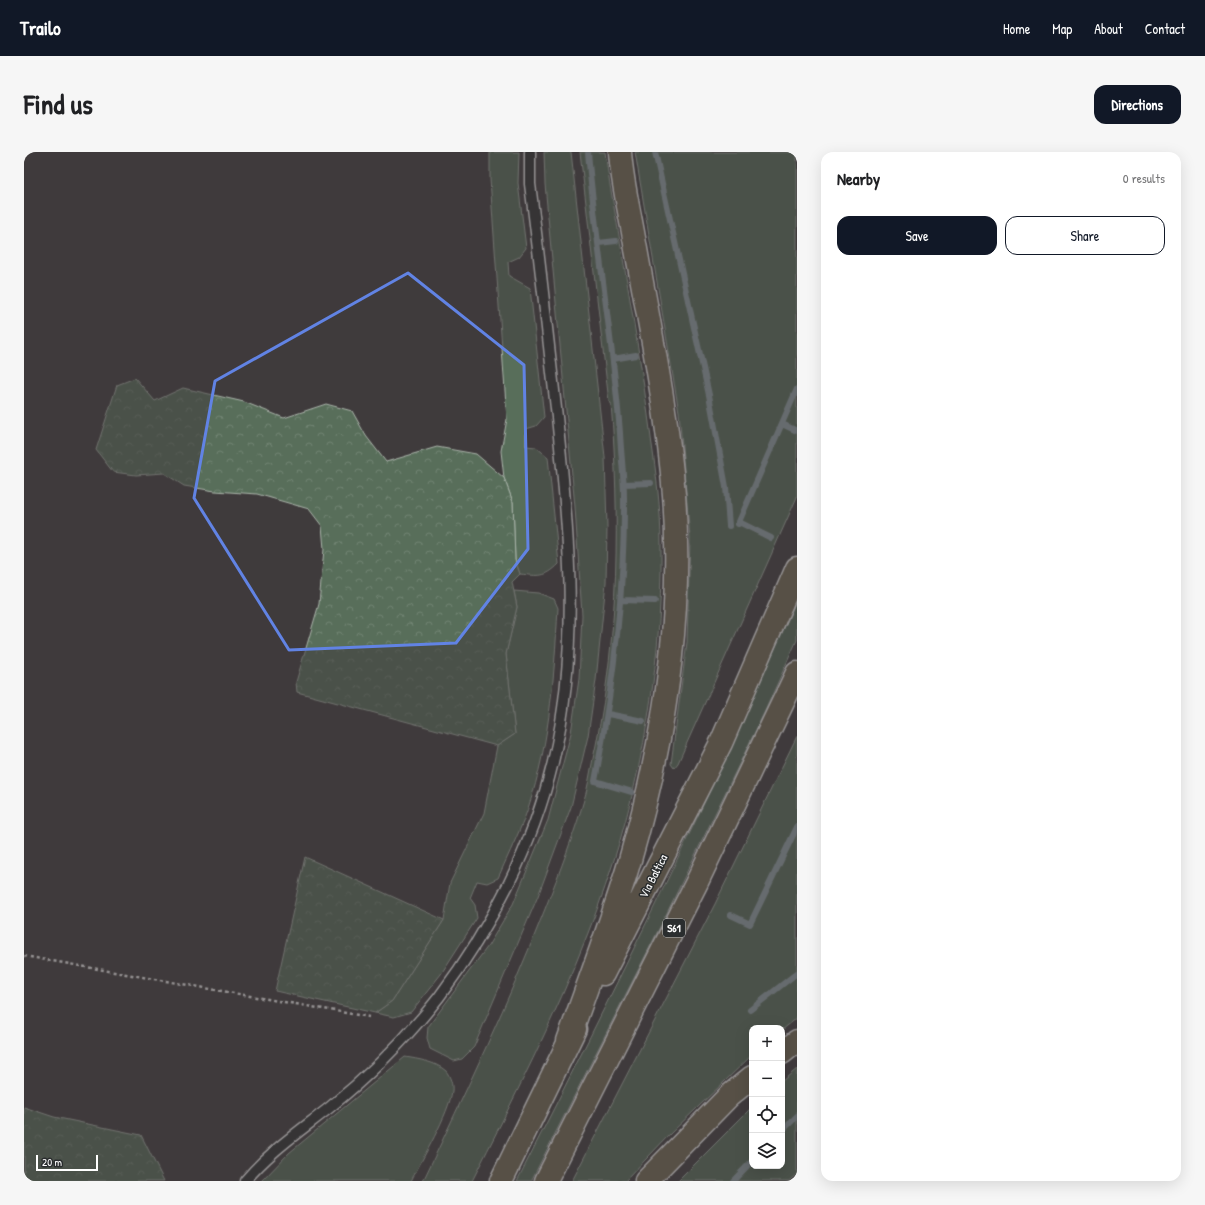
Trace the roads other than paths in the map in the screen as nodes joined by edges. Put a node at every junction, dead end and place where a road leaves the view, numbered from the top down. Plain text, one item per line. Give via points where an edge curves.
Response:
1 (530, 152) edge
2 (620, 152) edge
3 (797, 568) edge
4 (797, 673) edge
5 (797, 1041) edge
6 (568, 1042) junction
7 (785, 1051) edge
8 (749, 1080) edge
9 (245, 1181) edge
10 (501, 1181) edge
11 (546, 1181) edge
12 (646, 1181) edge

1 - 9 lane via 530,184 569,558 569,638 565,693 553,762 534,823 494,913 439,996 400,1043 331,1106 275,1150
2 - 6 highway via 667,426 674,496 672,644 648,792 630,861
3 - 6 highway, Via Baltica via 721,743
4 - 11 highway, S61 via 697,882
5 - 7 highway
6 - 10 highway, Via Baltica
8 - 12 highway via 729,1096

